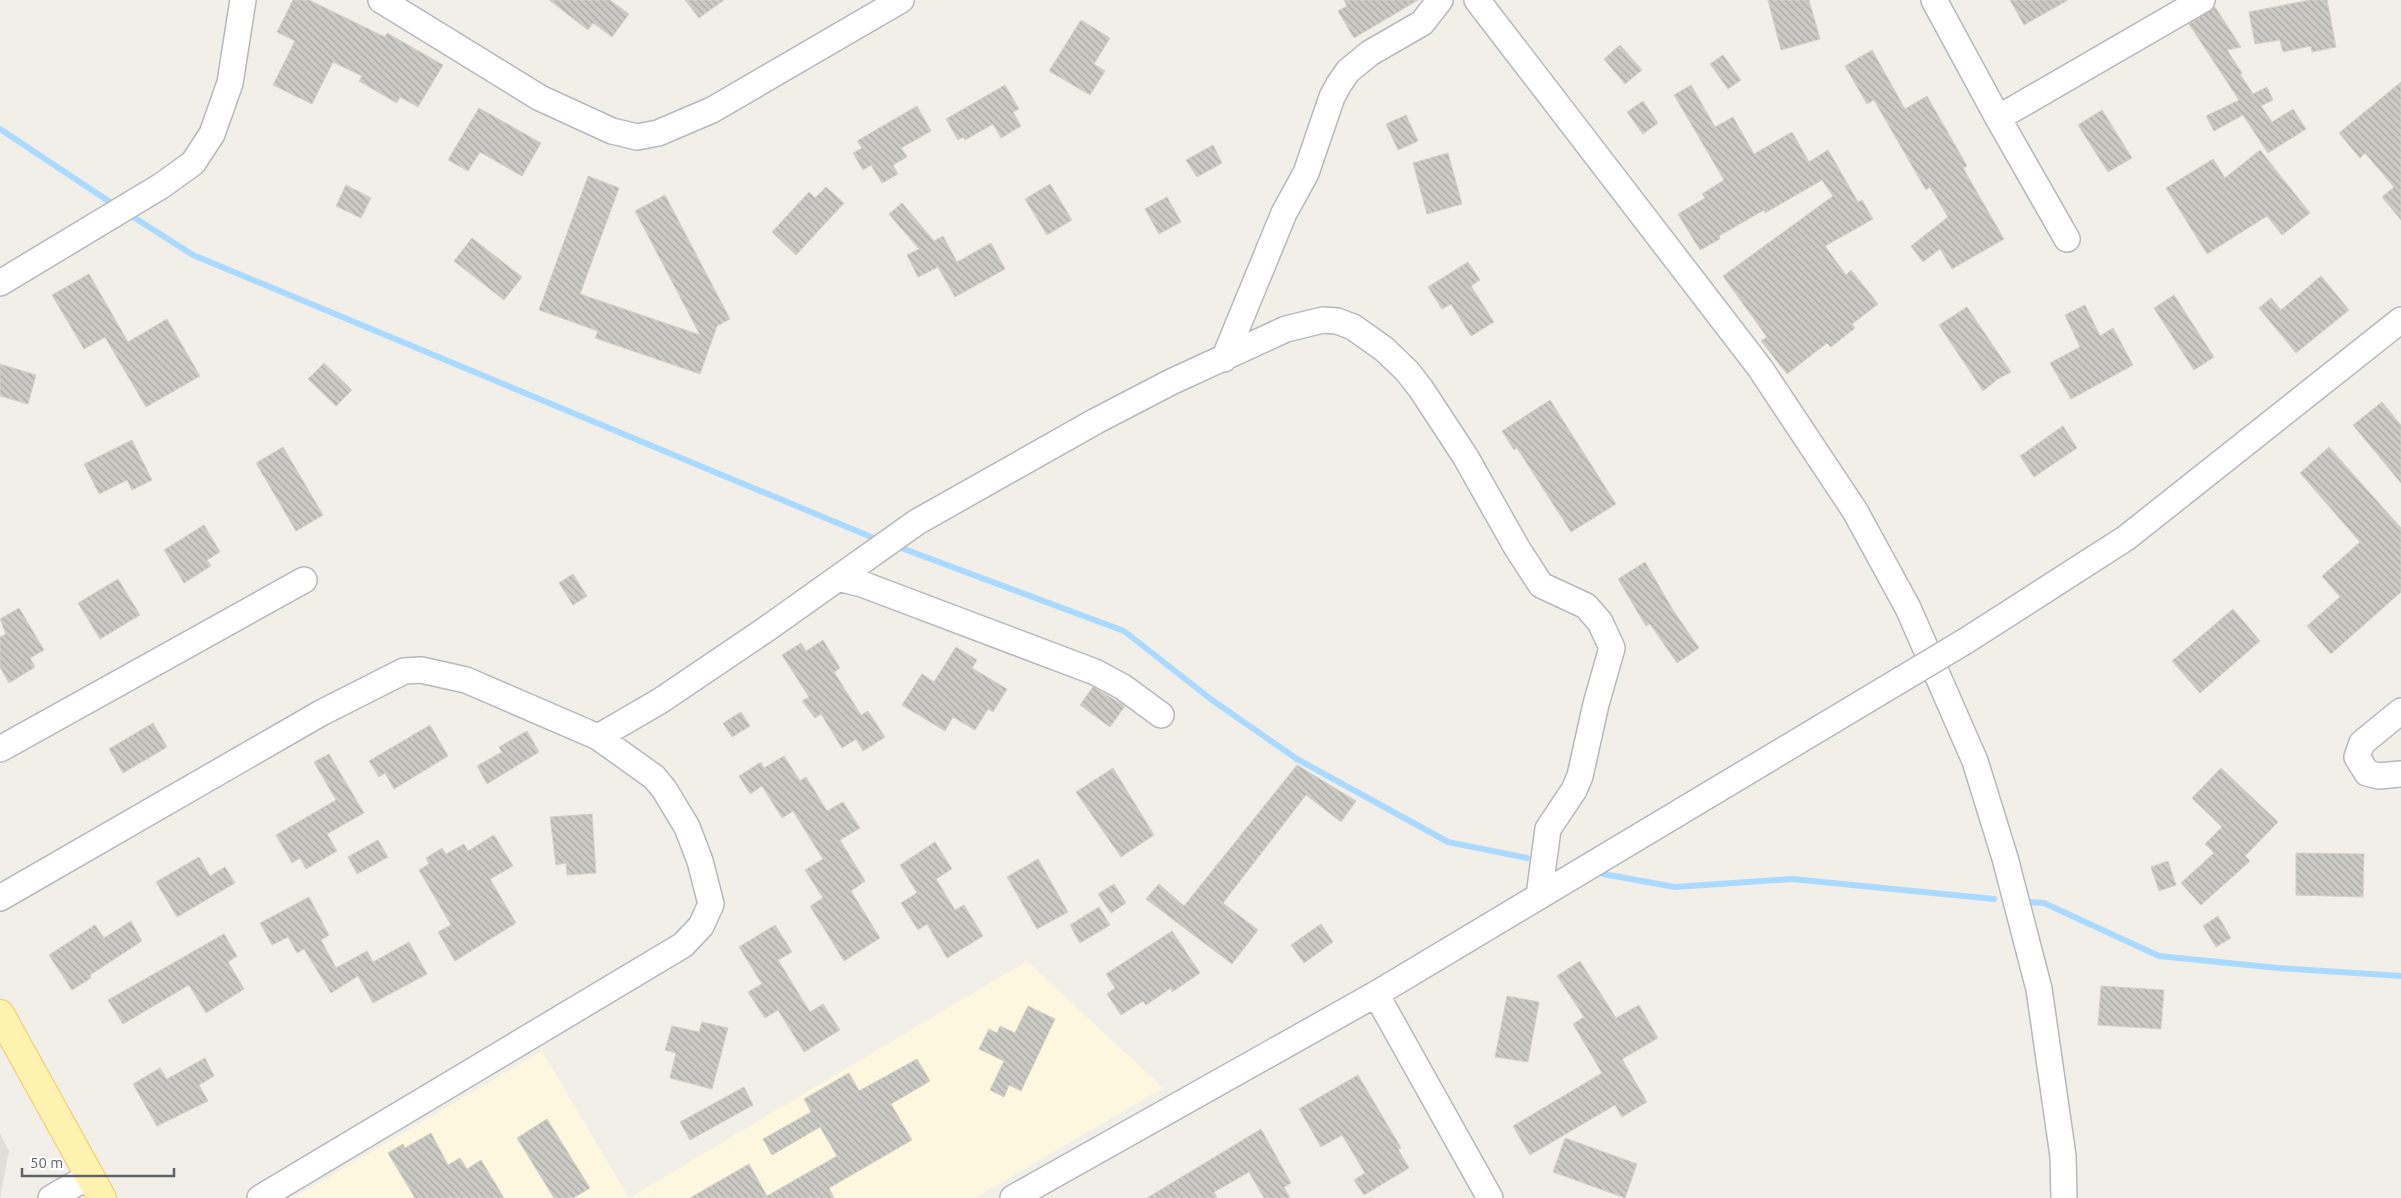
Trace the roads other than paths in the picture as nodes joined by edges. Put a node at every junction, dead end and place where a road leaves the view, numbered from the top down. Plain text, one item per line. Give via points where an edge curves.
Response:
1 (243, 0) edge
2 (381, 0) edge
3 (901, 0) edge
4 (1440, 0) edge
5 (1477, 0) edge
6 (1934, 0) edge
7 (2202, 0) edge
8 (1998, 118) junction
9 (2067, 239) dead end
10 (0, 283) edge
11 (2401, 320) edge
12 (1224, 359) junction
13 (838, 578) junction
14 (304, 580) dead end
15 (2401, 710) edge
16 (1161, 714) dead end
17 (598, 737) junction
18 (0, 749) edge
19 (2401, 774) edge
20 (1539, 896) junction
21 (0, 898) edge
22 (1376, 994) junction
23 (0, 1014) edge
24 (96, 1187) edge
25 (51, 1198) edge
26 (260, 1198) edge
27 (1013, 1198) edge
28 (1490, 1198) edge
29 (2064, 1198) edge

1 - 10 street via 230,83 212,134 193,162 124,209
2 - 3 street via 540,98 612,131 637,137 658,133 712,110
4 - 12 street via 1422,23 1370,53 1348,71 1339,84 1306,173 1284,213
5 - 29 street via 1760,368 1855,512 1908,608 1975,762 2007,867 2039,989 2063,1156
6 - 8 street
7 - 8 street
8 - 9 street
11 - 20 street, bridge via 2126,538 1964,642
12 - 13 street via 1104,417 917,522
12 - 20 street via 1286,329 1323,320 1337,321 1368,336 1421,389 1465,456 1516,548 1541,585 1586,606 1600,622 1612,648 1580,776 1548,829
13 - 16 street via 862,584 1095,672
13 - 17 street via 660,701
14 - 18 street
15 - 19 street via 2362,743 2357,757 2366,772 2379,776
17 - 21 street via 466,680 421,670 404,671 321,714
17 - 26 street via 654,777 687,828 711,904 701,926 683,945 646,969
20 - 22 street
22 - 27 street
22 - 28 street
23 - 24 main road
24 - 25 street

